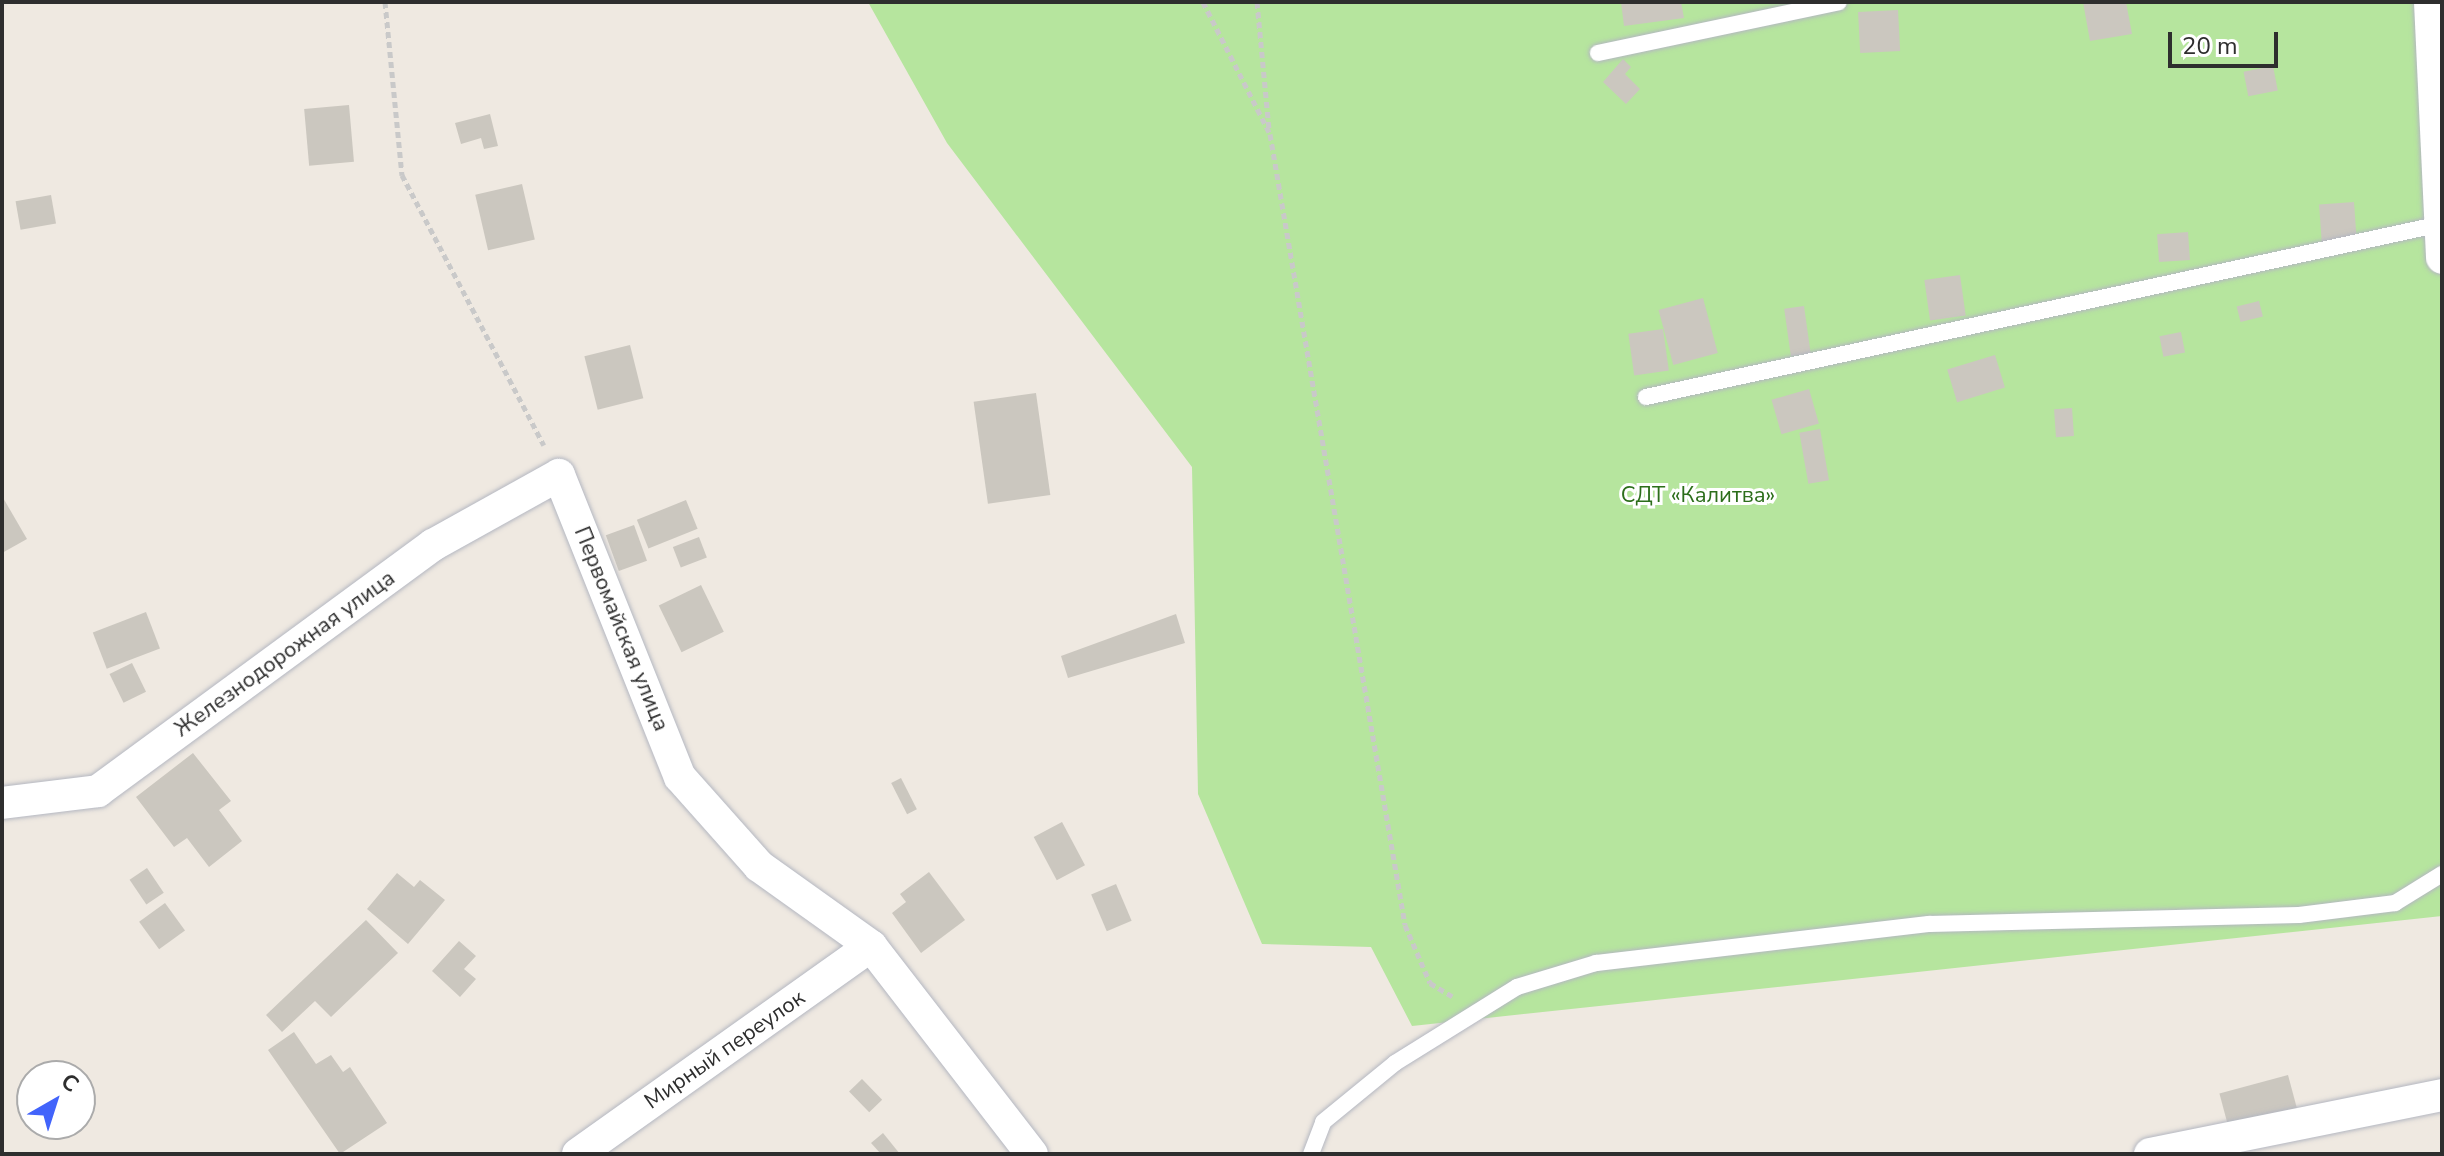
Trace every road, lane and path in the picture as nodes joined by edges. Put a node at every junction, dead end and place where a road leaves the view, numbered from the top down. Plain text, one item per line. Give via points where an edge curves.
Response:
1 (385, 2) edge
2 (1203, 2) edge
3 (1257, 2) edge
4 (1839, 2) edge
5 (2430, 2) edge
6 (1598, 53) dead end
7 (1270, 134) junction
8 (2441, 224) edge
9 (2442, 258) edge
10 (1646, 397) dead end
11 (559, 475) junction
12 (2, 803) edge
13 (2442, 874) edge
14 (871, 946) junction
15 (1477, 1012) junction
16 (2442, 1095) edge
17 (578, 1154) edge
18 (1032, 1154) edge
19 (1311, 1154) edge
20 (2150, 1154) edge

1 - 11 path via 402,175
2 - 7 path
3 - 7 path
4 - 6 lane
5 - 8 street
7 - 15 path via 1405,925 1430,983
8 - 9 street
8 - 10 lane
11 - 12 street, Железнодорожная улица via 433,545 98,791
11 - 14 street, Первомайская улица via 680,777 759,866
13 - 15 lane via 2395,903 2299,915 1929,924 1596,963 1517,987
14 - 17 street, Мирный переулок
14 - 18 street, Первомайская улица
15 - 19 lane via 1395,1063 1323,1122
16 - 20 street

